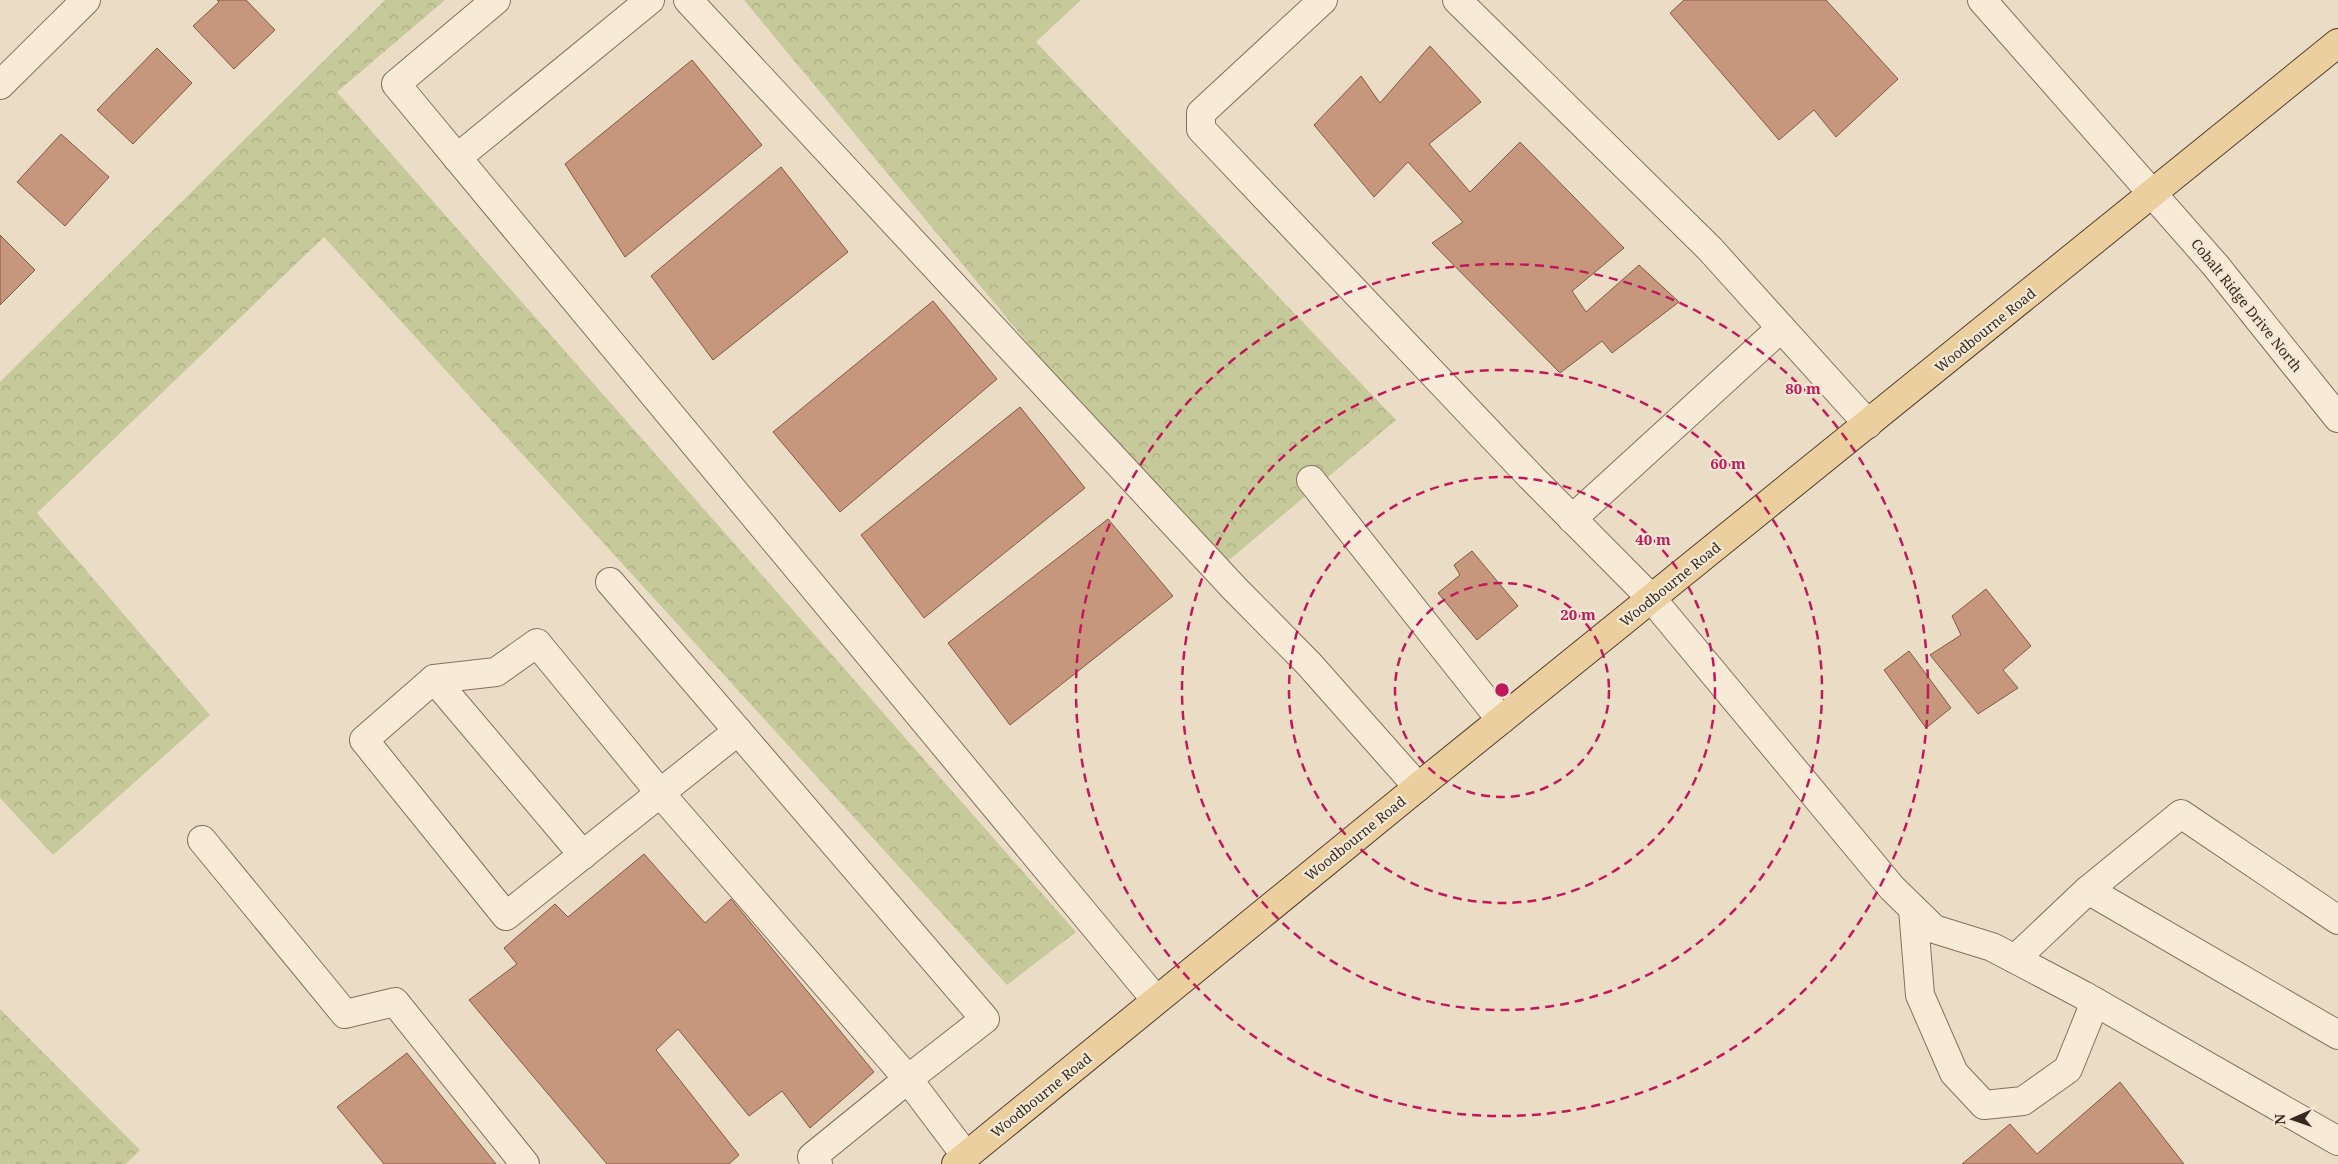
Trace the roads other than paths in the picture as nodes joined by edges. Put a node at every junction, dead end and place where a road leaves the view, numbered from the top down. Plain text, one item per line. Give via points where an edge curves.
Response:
1 (86, 0) edge
2 (496, 0) edge
3 (650, 0) edge
4 (688, 0) edge
5 (1324, 0) edge
6 (1457, 0) edge
7 (1982, 0) edge
8 (2338, 43) edge
9 (0, 85) edge
10 (457, 158) junction
11 (2154, 194) junction
12 (1781, 328) junction
13 (2338, 418) edge
14 (1868, 424) junction
15 (1311, 480) dead end
16 (1572, 519) junction
17 (610, 582) dead end
18 (1652, 599) junction
19 (434, 679) junction
20 (1501, 720) junction
21 (738, 731) junction
22 (1418, 787) junction
23 (660, 793) junction
24 (202, 840) dead end
25 (583, 855) junction
26 (2088, 890) junction
27 (1913, 909) junction
28 (2338, 920) edge
29 (2015, 959) junction
30 (1156, 1000) junction
31 (2095, 1002) junction
32 (2338, 1035) edge
33 (908, 1079) junction
34 (2338, 1141) edge
35 (961, 1160) edge
36 (525, 1164) edge
37 (818, 1164) edge

1 - 9 street
2 - 10 street via 396,84
3 - 10 street
4 - 22 street via 1234,588 1309,664
5 - 16 street via 1201,113 1201,129
6 - 12 street via 1710,249
7 - 11 street, Cobalt Ridge Drive North
8 - 11 main road, Woodbourne Road
10 - 30 street
11 - 13 street, Cobalt Ridge Drive North
11 - 14 main road, Woodbourne Road
12 - 14 street
12 - 16 street
14 - 18 main road, Woodbourne Road
15 - 20 street
16 - 18 street
17 - 21 street
18 - 20 main road, Woodbourne Road
18 - 27 street via 1892,888
19 - 23 street via 496,672 537,643
19 - 25 street
19 - 25 street via 364,740 506,916
20 - 22 main road, Woodbourne Road
21 - 23 street
21 - 33 street via 985,1019
22 - 30 main road, Woodbourne Road
23 - 25 street
23 - 33 street
24 - 36 street via 345,1014 395,1002
26 - 28 street via 2181,814
26 - 29 street
26 - 32 street
27 - 29 street via 1934,929 1992,947
27 - 31 street via 1920,995 1954,1073 1984,1105 2023,1102 2068,1069
29 - 31 street
30 - 35 main road, Woodbourne Road
31 - 34 street
33 - 35 street
33 - 37 street via 812,1156

